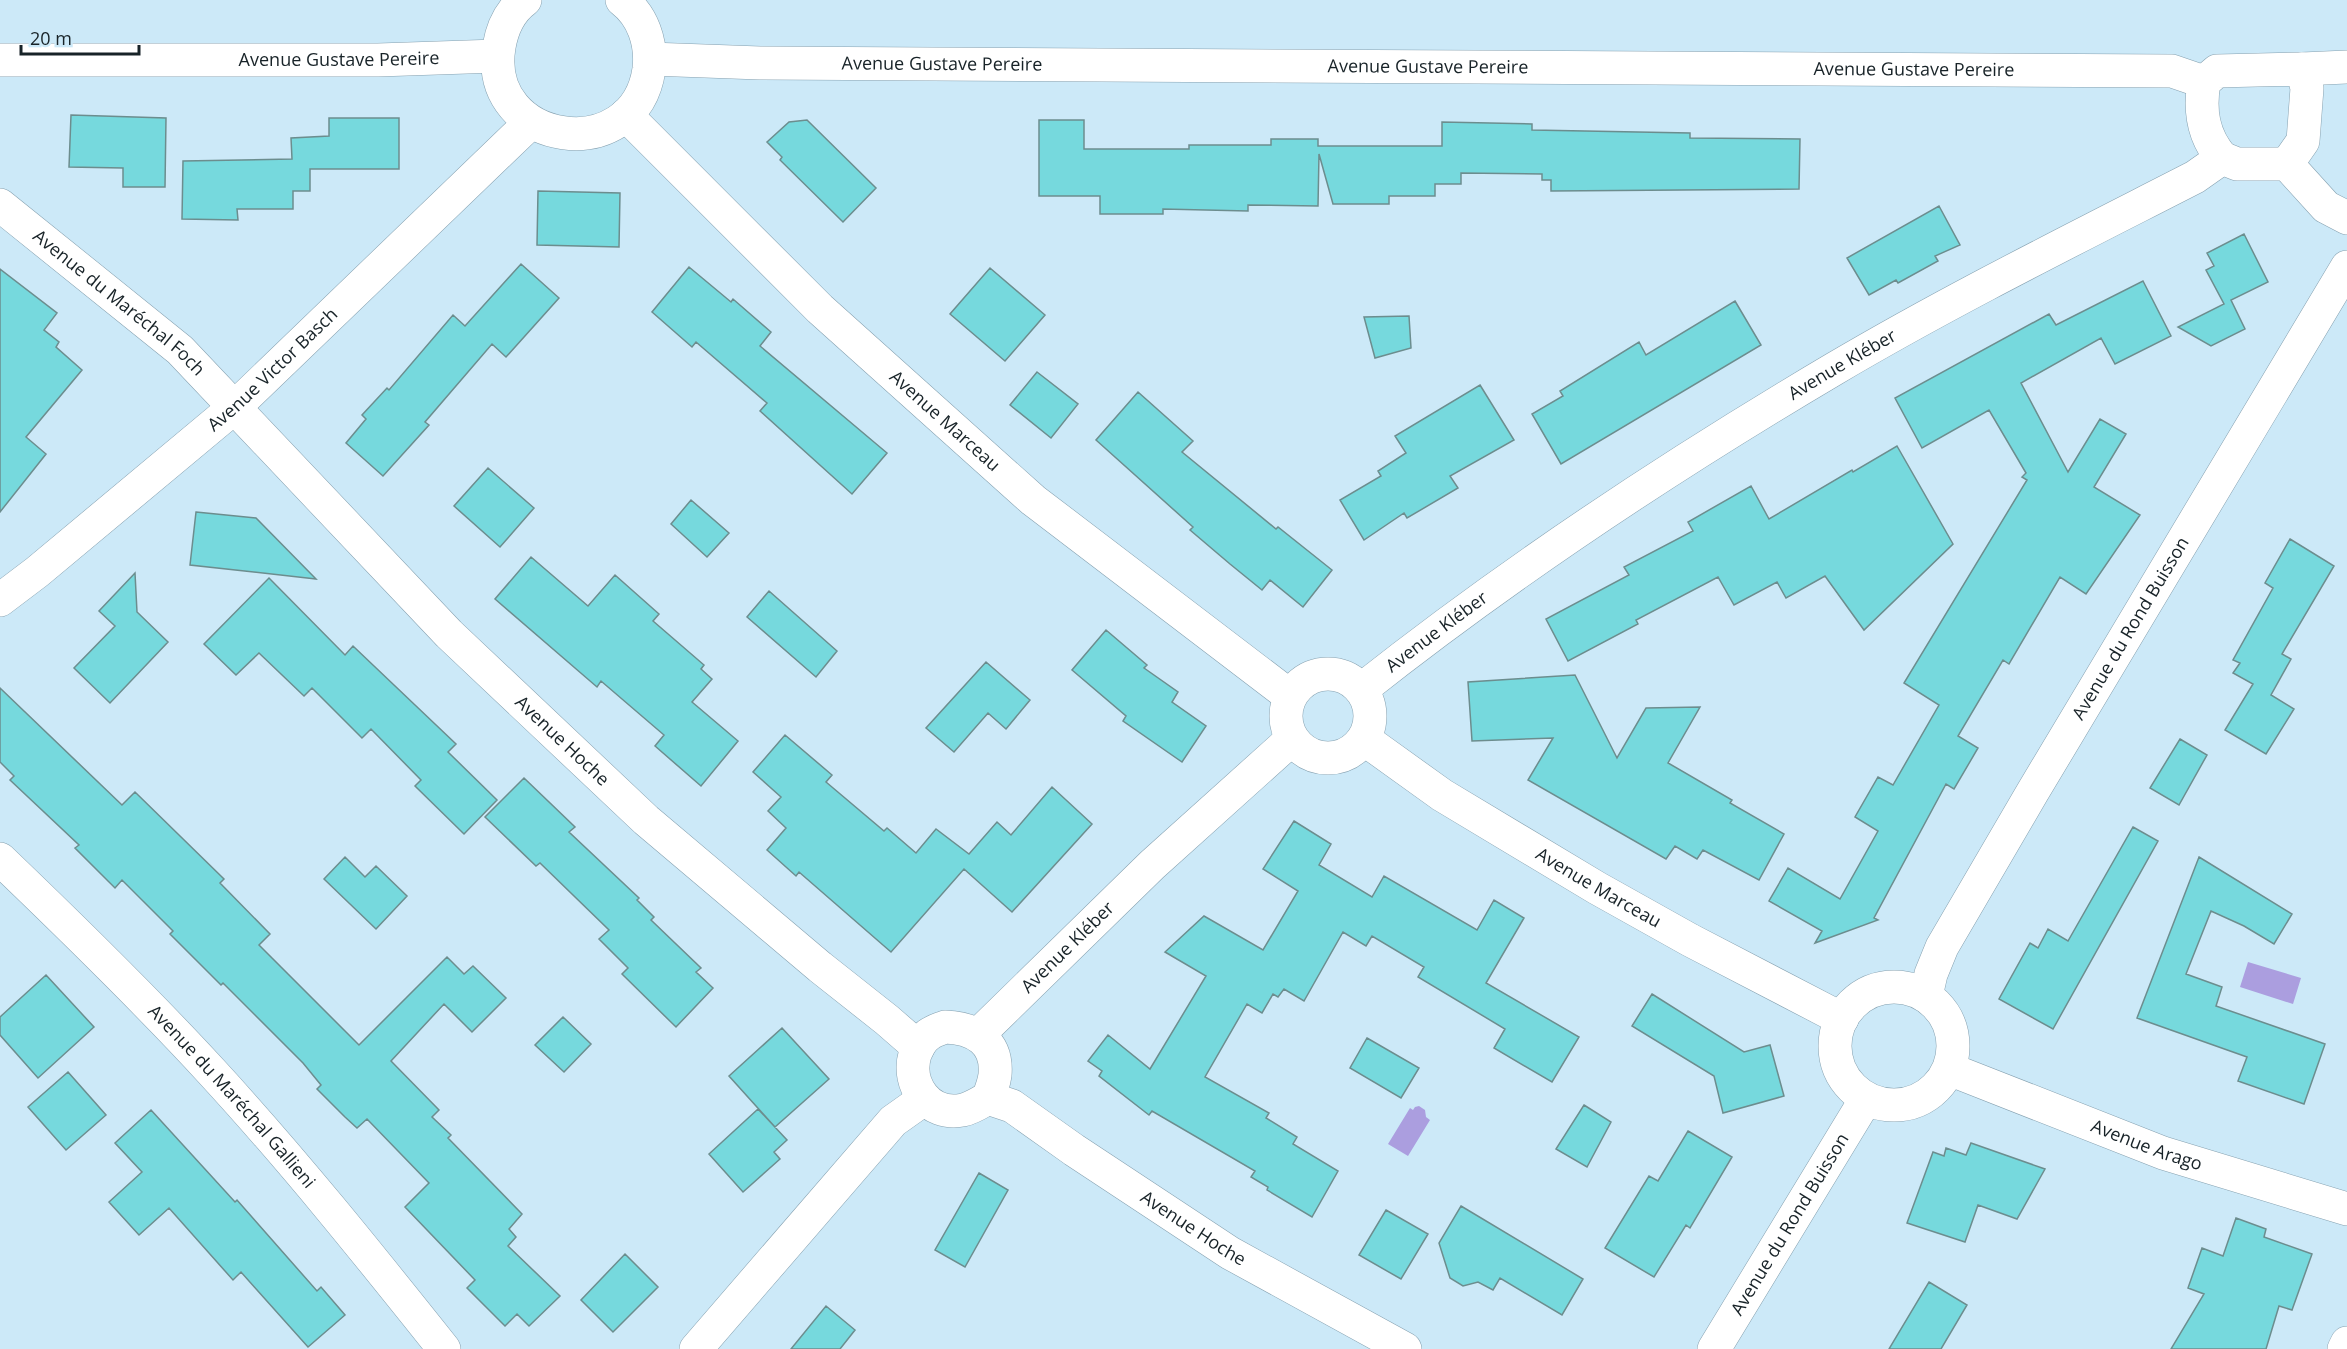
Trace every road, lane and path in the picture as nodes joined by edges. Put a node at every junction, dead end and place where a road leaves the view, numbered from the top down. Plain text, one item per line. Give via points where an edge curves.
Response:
1 (525, 0) edge
2 (622, 0) edge
3 (497, 56) junction
4 (650, 59) junction
5 (0, 60) edge
6 (2347, 67) edge
7 (2302, 69) junction
8 (2204, 82) junction
9 (626, 115) junction
10 (531, 123) junction
11 (2222, 158) junction
12 (2287, 164) junction
13 (0, 205) edge
14 (2347, 218) edge
15 (2347, 267) edge
16 (236, 406) junction
17 (0, 600) edge
18 (1362, 689) junction
19 (1290, 696) junction
20 (1292, 739) junction
21 (1364, 739) junction
22 (0, 859) edge
23 (1926, 996) junction
24 (1842, 1019) junction
25 (979, 1034) junction
26 (918, 1047) junction
27 (1949, 1069) junction
28 (988, 1098) junction
29 (924, 1099) junction
30 (1866, 1099) junction
31 (2347, 1209) edge
32 (2347, 1343) edge
33 (444, 1349) edge
34 (696, 1349) edge
35 (1405, 1349) edge
36 (1714, 1349) edge
37 (2344, 1349) edge

1 - 3 street via 508,19
2 - 4 street via 640,20 648,39
3 - 5 street, Avenue Gustave Pereire via 378,60
3 - 10 street via 506,94
4 - 8 street, Avenue Gustave Pereire via 772,63 2172,70
4 - 9 street via 643,90
6 - 7 street
7 - 8 street via 2217,71
7 - 12 street via 2307,88 2303,141
8 - 11 street via 2200,104 2205,129 2211,146
9 - 10 street via 604,129 579,135 554,133
9 - 19 street, Avenue Marceau via 820,309 1033,500
10 - 16 street, Avenue Victor Basch
11 - 12 street via 2237,164
11 - 18 street, Avenue Kléber via 2195,177 1836,368 1668,470 1460,613
12 - 14 street via 2326,207
13 - 16 street, Avenue du Maréchal Foch via 180,350
15 - 23 street, Avenue du Rond Buisson via 1942,947
16 - 17 street, Avenue Victor Basch
16 - 26 street, Avenue Hoche via 449,634 637,812
18 - 19 street via 1349,678 1316,675 1301,683
18 - 21 street via 1371,723
19 - 20 street via 1285,718
20 - 21 street via 1319,758 1337,758
20 - 25 street, Avenue Kléber via 1152,865
21 - 24 street, Avenue Marceau via 1442,795 1597,888
22 - 33 street, Avenue du Maréchal Gallieni via 212,1072 331,1208
23 - 24 street via 1889,987 1869,992 1853,1003
23 - 27 street via 1941,1010 1951,1029
24 - 30 street via 1835,1055 1851,1088
25 - 26 street via 963,1027 945,1027 927,1035
25 - 28 street via 994,1055 995,1076
26 - 29 street via 912,1066 914,1082
27 - 30 street via 1938,1086 1905,1105 1884,1105
27 - 31 street, Avenue Arago via 2163,1153
28 - 29 street via 963,1110 945,1110
28 - 35 street, Avenue Hoche via 1012,1106 1230,1253
29 - 34 street via 892,1121
30 - 36 street, Avenue du Rond Buisson
32 - 37 street

